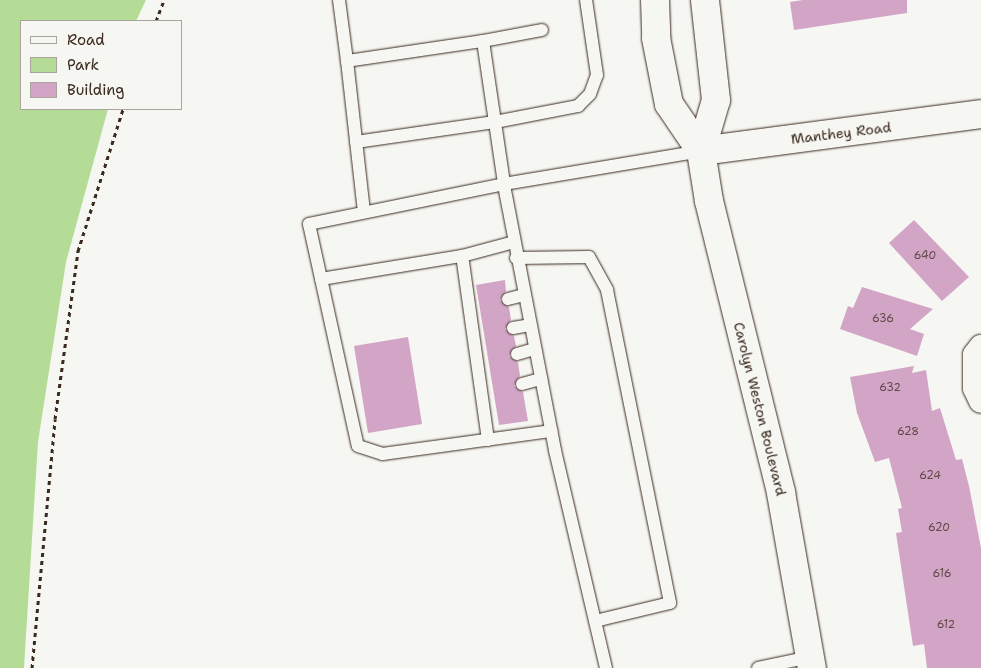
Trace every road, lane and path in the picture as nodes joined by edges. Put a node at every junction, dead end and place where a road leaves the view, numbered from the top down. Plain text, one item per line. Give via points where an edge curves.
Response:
1 (164, 0) edge
2 (338, 0) edge
3 (586, 0) edge
4 (655, 0) edge
5 (705, 0) edge
6 (156, 20) edge
7 (542, 30) dead end
8 (483, 42) junction
9 (347, 61) junction
10 (123, 110) edge
11 (981, 114) edge
12 (496, 122) junction
13 (356, 142) junction
14 (701, 151) junction
15 (504, 184) junction
16 (364, 212) junction
17 (514, 242) junction
18 (462, 256) junction
19 (516, 258) junction
20 (321, 279) junction
21 (524, 295) junction
22 (508, 299) dead end
23 (530, 325) junction
24 (513, 328) dead end
25 (981, 347) edge
26 (535, 349) junction
27 (517, 354) dead end
28 (541, 379) junction
29 (522, 384) dead end
30 (981, 401) edge
31 (551, 431) junction
32 (488, 440) junction
33 (595, 621) junction
34 (811, 663) edge
35 (32, 668) edge
36 (606, 668) edge
37 (758, 668) edge

1 - 6 path
2 - 9 lane
3 - 12 lane via 597,75 590,94 578,106
4 - 14 street, Carolyn Weston Boulevard via 656,38 669,104
5 - 14 street, Carolyn Weston Boulevard via 716,100
7 - 8 lane
8 - 9 lane
8 - 12 lane
9 - 13 lane
10 - 35 path via 78,251 55,419
11 - 14 street, Manthey Road
12 - 13 lane
12 - 15 lane
13 - 16 lane
14 - 15 lane
14 - 34 street, Carolyn Weston Boulevard via 710,202 781,493
15 - 16 lane
15 - 17 lane
16 - 20 lane via 309,224
17 - 18 lane
17 - 19 lane
18 - 20 lane
18 - 32 lane via 474,305 488,394
19 - 21 lane
19 - 33 lane via 589,256 607,290 670,603
20 - 32 lane via 358,446 384,454
21 - 22 lane
21 - 23 lane
23 - 24 lane
23 - 26 lane
25 - 30 street via 975,356 975,388
26 - 27 lane
26 - 28 lane
28 - 29 lane
28 - 31 lane
31 - 32 lane
31 - 33 lane
33 - 36 lane
34 - 37 lane

